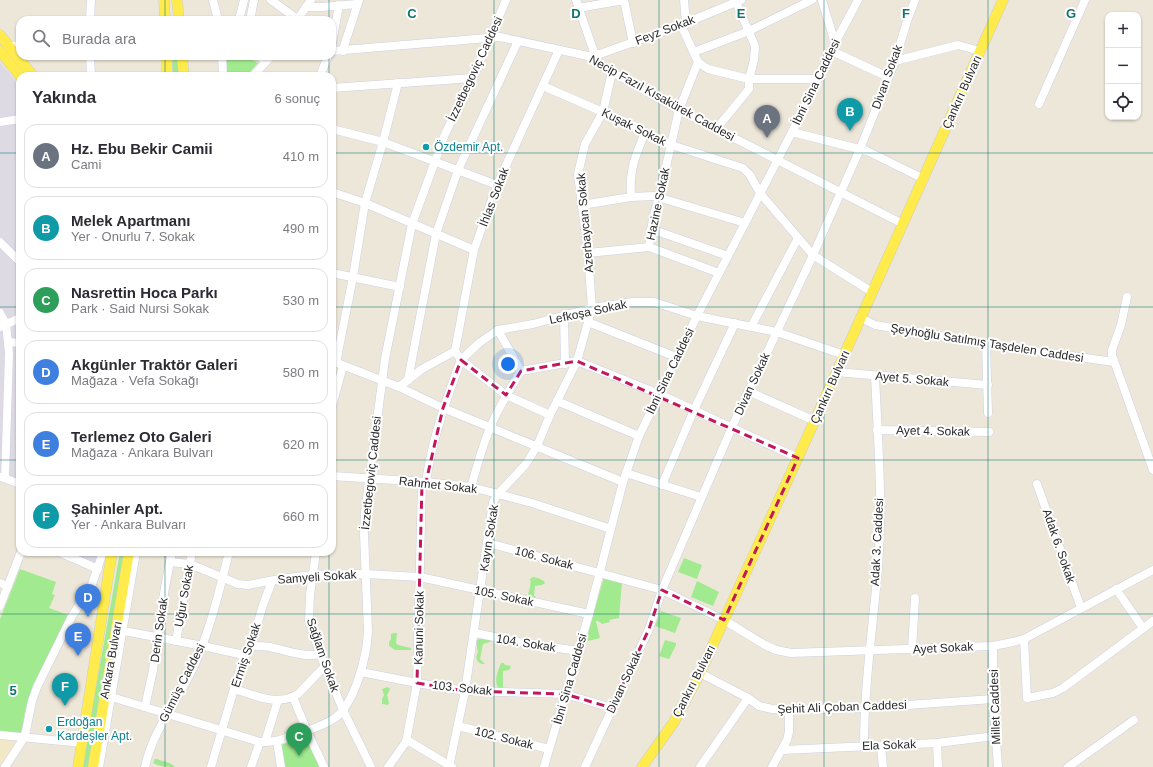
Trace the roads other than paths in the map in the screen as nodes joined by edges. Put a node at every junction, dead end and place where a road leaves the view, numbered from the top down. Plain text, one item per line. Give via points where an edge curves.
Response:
1 (91, 0) edge
2 (164, 0) edge
3 (178, 0) edge
4 (214, 0) edge
5 (244, 0) edge
6 (254, 0) edge
7 (271, 0) edge
8 (506, 0) edge
9 (624, 0) edge
10 (684, 0) edge
11 (812, 0) edge
12 (822, 0) edge
13 (858, 0) edge
14 (915, 0) edge
15 (1003, 0) edge
16 (1085, 0) edge
17 (738, 1) edge
18 (358, 2) edge
19 (308, 3) edge
20 (577, 4) edge
21 (339, 5) junction
22 (90, 16) edge
23 (165, 16) edge
24 (179, 16) edge
25 (217, 16) edge
26 (240, 16) edge
27 (251, 16) edge
28 (292, 16) edge
29 (300, 16) edge
30 (336, 21) edge
31 (683, 24) junction
32 (749, 31) junction
33 (0, 35) edge
34 (491, 38) junction
35 (518, 41) junction
36 (632, 43) junction
37 (16, 45) edge
38 (833, 47) junction
39 (4, 48) edge
40 (558, 50) junction
41 (336, 51) edge
42 (343, 51) junction
43 (980, 51) junction
44 (694, 52) junction
45 (591, 56) junction
46 (16, 60) edge
47 (16, 60) edge
48 (90, 60) edge
49 (167, 60) edge
50 (182, 60) edge
51 (222, 60) edge
52 (268, 60) edge
53 (326, 60) edge
54 (895, 61) junction
55 (698, 62) junction
56 (18, 72) edge
57 (29, 72) edge
58 (91, 72) edge
59 (167, 72) edge
60 (184, 72) edge
61 (223, 72) edge
62 (257, 72) edge
63 (322, 72) edge
64 (612, 72) junction
65 (888, 77) junction
66 (473, 78) junction
67 (749, 79) junction
68 (818, 79) junction
69 (398, 83) junction
70 (543, 86) junction
71 (336, 88) edge
72 (1039, 104) dead end
73 (679, 110) junction
74 (603, 112) junction
75 (16, 120) edge
76 (0, 122) edge
77 (717, 128) junction
78 (336, 130) edge
79 (792, 132) junction
80 (646, 133) junction
81 (383, 142) junction
82 (671, 145) junction
83 (860, 149) junction
84 (777, 161) junction
85 (434, 162) junction
86 (458, 170) junction
87 (924, 179) junction
88 (497, 185) junction
89 (336, 193) edge
90 (760, 193) junction
91 (840, 193) junction
92 (659, 196) junction
93 (631, 197) junction
94 (365, 204) junction
95 (582, 205) junction
96 (745, 222) junction
97 (412, 224) junction
98 (903, 224) junction
99 (651, 229) junction
100 (436, 234) junction
101 (798, 238) junction
102 (0, 242) edge
103 (649, 247) junction
104 (474, 250) junction
105 (588, 253) junction
106 (813, 255) junction
107 (728, 256) junction
108 (16, 258) edge
109 (719, 273) junction
110 (336, 274) edge
111 (353, 276) junction
112 (400, 287) junction
113 (872, 292) junction
114 (1127, 297) dead end
115 (592, 308) junction
116 (0, 314) edge
117 (564, 316) junction
118 (697, 316) junction
119 (861, 318) junction
120 (16, 320) edge
121 (588, 322) junction
122 (735, 324) junction
123 (3, 326) edge
124 (751, 327) junction
125 (498, 330) junction
126 (776, 332) junction
127 (8, 342) junction
128 (16, 343) edge
129 (986, 344) junction
130 (455, 351) junction
131 (844, 355) junction
132 (676, 357) junction
133 (460, 360) junction
134 (578, 361) junction
135 (1114, 362) junction
136 (337, 363) edge
137 (565, 364) junction
138 (521, 371) junction
139 (836, 372) junction
140 (875, 376) junction
141 (408, 380) junction
142 (381, 381) junction
143 (988, 385) junction
144 (399, 387) junction
145 (748, 391) junction
146 (659, 394) junction
147 (506, 395) junction
148 (557, 400) junction
149 (443, 408) junction
150 (694, 410) junction
151 (988, 413) dead end
152 (550, 415) junction
153 (815, 421) junction
154 (490, 426) junction
155 (732, 427) junction
156 (878, 430) junction
157 (989, 432) dead end
158 (639, 436) junction
159 (537, 446) junction
160 (798, 458) junction
161 (1153, 470) edge
162 (626, 473) junction
163 (336, 476) edge
164 (2, 477) edge
165 (370, 479) junction
166 (16, 482) edge
167 (424, 482) junction
168 (623, 482) junction
169 (662, 484) junction
170 (1037, 484) dead end
171 (471, 487) junction
172 (498, 494) junction
173 (701, 497) junction
174 (611, 529) junction
175 (488, 543) junction
176 (19, 556) edge
177 (68, 556) edge
178 (102, 556) edge
179 (111, 556) edge
180 (129, 556) edge
181 (135, 556) edge
182 (171, 556) edge
183 (191, 556) edge
184 (228, 556) edge
185 (315, 556) edge
186 (170, 562) junction
187 (190, 564) junction
188 (98, 569) junction
189 (1153, 570) edge
190 (366, 574) junction
191 (600, 574) junction
192 (313, 575) junction
193 (223, 577) junction
194 (420, 578) junction
195 (272, 581) junction
196 (4, 585) edge
197 (1116, 589) junction
198 (662, 590) junction
199 (480, 591) junction
200 (915, 598) dead end
201 (0, 606) edge
202 (1081, 608) junction
203 (589, 614) junction
204 (724, 620) junction
205 (1153, 621) edge
206 (1143, 628) junction
207 (120, 630) junction
208 (475, 633) junction
209 (158, 638) junction
210 (1024, 638) junction
211 (176, 641) junction
212 (203, 646) junction
213 (251, 646) junction
214 (993, 646) junction
215 (578, 650) junction
216 (912, 650) junction
217 (869, 651) junction
218 (320, 654) junction
219 (244, 655) junction
220 (325, 666) junction
221 (361, 672) junction
222 (700, 673) junction
223 (417, 683) junction
224 (234, 689) junction
225 (465, 691) junction
226 (565, 694) junction
227 (108, 696) junction
228 (293, 697) junction
229 (748, 698) junction
230 (993, 699) junction
231 (278, 700) junction
232 (145, 707) junction
233 (612, 708) junction
234 (864, 708) junction
235 (343, 710) junction
236 (789, 710) junction
237 (167, 713) junction
238 (1134, 720) dead end
239 (458, 726) junction
240 (222, 730) junction
241 (307, 731) junction
242 (0, 735) edge
243 (995, 736) junction
244 (24, 737) junction
245 (407, 740) junction
246 (262, 742) junction
247 (277, 742) junction
248 (82, 743) junction
249 (937, 743) junction
250 (864, 746) junction
251 (881, 746) junction
252 (549, 749) junction
253 (782, 750) junction
254 (450, 766) edge
255 (5, 767) edge
256 (78, 767) edge
257 (93, 767) edge
258 (99, 767) edge
259 (145, 767) edge
260 (211, 767) edge
261 (251, 767) edge
262 (281, 767) edge
263 (324, 767) edge
264 (371, 767) edge
265 (388, 767) edge
266 (544, 767) edge
267 (585, 767) edge
268 (642, 767) edge
269 (700, 767) edge
270 (772, 767) edge
271 (883, 767) edge
272 (938, 767) edge
273 (998, 767) edge
274 (1068, 767) edge

1 - 22 street
2 - 23 main road
3 - 24 main road
4 - 25 street
5 - 26 street
6 - 27 street
7 - 28 street
8 - 34 street, İzzetbegoviç Caddesi
9 - 20 street
9 - 36 street
10 - 31 street
11 - 32 street
12 - 38 street
13 - 38 street, İbni Sina Caddesi
14 - 54 street, Divan Sokak
15 - 43 main road, Çankırı Bulvarı
16 - 72 street
17 - 31 street, Feyz Sokak
17 - 32 street
18 - 21 street
18 - 42 street
19 - 21 street
19 - 29 street
20 - 45 street
21 - 30 street
31 - 36 street, Feyz Sokak
31 - 44 street
32 - 44 street
32 - 67 street via 755,46
33 - 39 main road
34 - 35 street, Necip Fazıl Kısakürek Caddesi
34 - 42 street, Necip Fazıl Kısakürek Caddesi
34 - 66 street, İzzetbegoviç Caddesi
35 - 40 street, Necip Fazıl Kısakürek Caddesi
35 - 86 street
36 - 45 street, Feyz Sokak
37 - 39 street
38 - 65 street
38 - 68 street, İbni Sina Caddesi
39 - 47 main road
39 - 56 main road
40 - 45 street, Necip Fazıl Kısakürek Caddesi
40 - 70 street, İhlas Sokak
41 - 42 street, Necip Fazıl Kısakürek Caddesi
43 - 54 street via 958,45
43 - 87 main road, Çankırı Bulvarı
44 - 55 street
45 - 64 street, Necip Fazıl Kısakürek Caddesi
46 - 57 main road
48 - 58 street
49 - 59 main road
50 - 60 main road
51 - 61 street
52 - 62 street
53 - 63 street
54 - 65 street, Divan Sokak
55 - 67 street via 708,69
55 - 73 street, Hazine Sokak
64 - 73 street, Necip Fazıl Kısakürek Caddesi
64 - 74 street, Azerbaycan Sokak
65 - 83 street, Divan Sokak
66 - 69 street
66 - 85 street, İzzetbegoviç Caddesi
67 - 68 street
67 - 77 street via 748,89
68 - 79 street, İbni Sina Caddesi
69 - 71 street
69 - 81 street
70 - 74 street, Kuşak Sokak
70 - 88 street, İhlas Sokak
73 - 77 street, Necip Fazıl Kısakürek Caddesi
73 - 82 street, Hazine Sokak
74 - 80 street, Kuşak Sokak
74 - 95 street, Azerbaycan Sokak via 585,144 578,174
75 - 76 street
77 - 84 street, Necip Fazıl Kısakürek Caddesi
78 - 81 street
79 - 83 street
79 - 84 street, İbni Sina Caddesi
80 - 82 street, Kuşak Sokak
80 - 93 street via 631,169
81 - 85 street
81 - 94 street
82 - 90 street, Kuşak Sokak via 743,168
82 - 92 street, Hazine Sokak
83 - 87 street
83 - 91 street, Divan Sokak
84 - 90 street, İbni Sina Caddesi
84 - 91 street, Necip Fazıl Kısakürek Caddesi
85 - 86 street
85 - 97 street, İzzetbegoviç Caddesi
86 - 88 street
86 - 100 street
87 - 98 main road, Çankırı Bulvarı
88 - 104 street, İhlas Sokak
89 - 94 street
90 - 96 street, İbni Sina Caddesi
90 - 101 street, Kuşak Sokak
91 - 98 street, Necip Fazıl Kısakürek Caddesi
91 - 106 street, Divan Sokak
92 - 93 street
92 - 96 street
92 - 99 street, Hazine Sokak
93 - 95 street
94 - 97 street
94 - 111 street
95 - 105 street, Azerbaycan Sokak
96 - 107 street, İbni Sina Caddesi
97 - 100 street
97 - 112 street, İzzetbegoviç Caddesi
98 - 113 main road, Çankırı Bulvarı
99 - 103 street, Hazine Sokak
99 - 107 street
100 - 104 street
100 - 141 street
101 - 106 street, Kuşak Sokak
101 - 124 street
102 - 108 street
103 - 105 street
103 - 109 street
104 - 130 street, İhlas Sokak
105 - 115 street, Azerbaycan Sokak
106 - 113 street, Kuşak Sokak
106 - 126 street, Divan Sokak
107 - 109 street, İbni Sina Caddesi
109 - 118 street, İbni Sina Caddesi
110 - 111 street
111 - 112 street
111 - 136 street
112 - 142 street, İzzetbegoviç Caddesi
113 - 119 main road, Çankırı Bulvarı
114 - 135 street via 1112,350
115 - 117 street, Lefkoşa Sokak
115 - 118 street, Lefkoşa Sokak via 633,302 654,302
115 - 121 street, Kayın Sokak
116 - 123 street
117 - 125 street, Lefkoşa Sokak
117 - 137 street
118 - 122 street, Lefkoşa Sokak
118 - 132 street, İbni Sina Caddesi
119 - 129 street, Şeyhoğlu Satılmış Taşdelen Caddesi via 875,325
119 - 131 main road, Çankırı Bulvarı
120 - 123 street
121 - 132 street
121 - 134 street, Kayın Sokak
122 - 124 street, Lefkoşa Sokak
122 - 150 street
123 - 127 street
124 - 126 street, Lefkoşa Sokak
125 - 133 street, Lefkoşa Sokak
125 - 138 street
126 - 131 street, Lefkoşa Sokak
126 - 145 street, Divan Sokak
127 - 128 street
127 - 164 street
129 - 135 street, Şeyhoğlu Satılmış Taşdelen Caddesi
129 - 143 street
130 - 133 street
130 - 141 street via 422,369
131 - 139 main road, Çankırı Bulvarı
132 - 146 street, İbni Sina Caddesi
133 - 147 street
133 - 149 street, Kanuni Sokak
134 - 137 street
134 - 146 street
134 - 148 street, Kayın Sokak
135 - 161 street
136 - 142 street
137 - 138 street
138 - 147 street
139 - 140 street, Ayet 5. Sokak
139 - 153 main road, Çankırı Bulvarı
140 - 143 street, Ayet 5. Sokak
140 - 156 street, Adak 3. Caddesi
141 - 144 street
142 - 144 street
142 - 165 street, İzzetbegoviç Caddesi
143 - 151 street
144 - 149 street
145 - 153 street
145 - 155 street, Divan Sokak
146 - 150 street
146 - 158 street, İbni Sina Caddesi
147 - 152 street
147 - 154 street
148 - 152 street, Kayın Sokak
148 - 158 street
149 - 154 street
149 - 167 street, Kanuni Sokak
150 - 155 street
150 - 169 street
152 - 159 street, Kayın Sokak
153 - 160 main road, Çankırı Bulvarı
154 - 159 street
154 - 171 street
155 - 160 street
155 - 173 street, Divan Sokak
156 - 157 street, Ayet 4. Sokak
156 - 217 street, Adak 3. Caddesi via 878,567
158 - 162 street, İbni Sina Caddesi
159 - 168 street
159 - 172 street, Kayın Sokak via 526,464
160 - 204 main road, Çankırı Bulvarı
162 - 168 street, İbni Sina Caddesi
162 - 169 street
163 - 165 street, Rahmet Sokak
164 - 166 street
165 - 167 street, Rahmet Sokak
165 - 190 street, İzzetbegoviç Caddesi via 364,528
167 - 171 street, Rahmet Sokak
167 - 194 street, Kanuni Sokak
168 - 174 street, İbni Sina Caddesi
169 - 173 street
170 - 202 street, Adak 6. Sokak
171 - 172 street, Rahmet Sokak
172 - 174 street, Rahmet Sokak
172 - 175 street, Kayın Sokak via 493,502
173 - 198 street, Divan Sokak
174 - 191 street, İbni Sina Caddesi
175 - 191 street, 106. Sokak
175 - 199 street, Kayın Sokak
176 - 196 street
177 - 188 street
178 - 188 street
179 - 248 main road, Ankara Bulvarı
180 - 207 main road, Ankara Bulvarı
181 - 207 street
182 - 186 street, Derin Sokak
183 - 187 street, Uğur Sokak
184 - 193 street, Gümüş Caddesi
185 - 192 street, Sağlam Sokak
186 - 187 street, Samyeli Sokak
186 - 209 street, Derin Sokak
187 - 193 street, Samyeli Sokak
187 - 211 street, Uğur Sokak
188 - 244 street via 91,587 72,616 37,686
189 - 197 street, Ayet Sokak
190 - 192 street, Samyeli Sokak
190 - 194 street, Samyeli Sokak
190 - 221 street, İzzetbegoviç Caddesi via 368,631 366,655
191 - 198 street, 106. Sokak
191 - 203 street, İbni Sina Caddesi
192 - 195 street, Samyeli Sokak
192 - 218 street, Sağlam Sokak via 309,620
193 - 195 street, Samyeli Sokak via 244,585
193 - 212 street, Gümüş Caddesi
194 - 199 street, 105. Sokak
194 - 223 street, Kanuni Sokak
195 - 213 street, Ermiş Sokak
196 - 201 street
197 - 202 street, Ayet Sokak
197 - 206 street
198 - 204 street, Ayet Sokak
198 - 233 street, Divan Sokak via 649,629
199 - 203 street, 105. Sokak
199 - 208 street, Kayın Sokak
200 - 216 street
202 - 210 street, Ayet Sokak
203 - 215 street, İbni Sina Caddesi
204 - 217 street, Ayet Sokak via 783,652 801,654
204 - 222 main road, Çankırı Bulvarı
205 - 206 street
206 - 210 street via 1063,688 1053,693 1027,698
207 - 209 street
207 - 227 main road, Ankara Bulvarı
208 - 215 street, 104. Sokak
208 - 225 street, Kayın Sokak
209 - 211 street
209 - 232 street, Derin Sokak
210 - 214 street, Ayet Sokak
211 - 212 street
212 - 219 street
212 - 237 street, Gümüş Caddesi
213 - 218 street via 308,655
213 - 219 street, Ermiş Sokak
214 - 216 street, Ayet Sokak
214 - 230 street, Millet Caddesi
215 - 226 street, İbni Sina Caddesi
216 - 217 street, Ayet Sokak
217 - 234 street, Adak 3. Caddesi
218 - 220 street, Sağlam Sokak
219 - 224 street, Ermiş Sokak
220 - 228 street
220 - 235 street, Sağlam Sokak
221 - 223 street, 103. Sokak
221 - 235 street, İzzetbegoviç Caddesi
222 - 229 street, Şehit Ali Çoban Caddesi
222 - 268 main road, Çankırı Bulvarı via 674,722
223 - 225 street, 103. Sokak
223 - 245 street, Kanuni Sokak
224 - 231 street
224 - 240 street, Ermiş Sokak
225 - 226 street, 103. Sokak
225 - 239 street, Kayın Sokak
226 - 233 street, 103. Sokak
226 - 252 street, İbni Sina Caddesi
227 - 232 street, İzzetbegoviç Caddesi
227 - 257 main road, Ankara Bulvarı
227 - 258 street
228 - 231 street
228 - 241 street
229 - 236 street, Şehit Ali Çoban Caddesi via 759,706
229 - 269 street
230 - 234 street, Şehit Ali Çoban Caddesi
230 - 243 street, Millet Caddesi
231 - 246 street
232 - 237 street, İzzetbegoviç Caddesi
233 - 267 street, Divan Sokak
234 - 236 street, Şehit Ali Çoban Caddesi
234 - 250 street, Adak 3. Caddesi
235 - 241 street, İzzetbegoviç Caddesi via 330,721
235 - 264 street, Sağlam Sokak
236 - 253 street via 789,732
237 - 240 street, İzzetbegoviç Caddesi
237 - 259 street, Gümüş Caddesi via 153,742
238 - 274 street
239 - 252 street, 102. Sokak
239 - 254 street, Kayın Sokak
240 - 246 street, İzzetbegoviç Caddesi
240 - 260 street, Ermiş Sokak
241 - 247 street, İzzetbegoviç Caddesi
241 - 263 street
242 - 244 street
243 - 249 street, Ela Sokak
243 - 273 street, Millet Caddesi
244 - 248 street
244 - 255 street
245 - 254 street
245 - 265 street, Kanuni Sokak
246 - 247 street, İzzetbegoviç Caddesi
246 - 261 street
247 - 262 street
248 - 256 main road, Ankara Bulvarı
249 - 251 street, Ela Sokak
249 - 272 street
250 - 251 street, Ela Sokak
250 - 253 street, Ela Sokak
251 - 271 street
252 - 266 street, İbni Sina Caddesi
253 - 270 street

